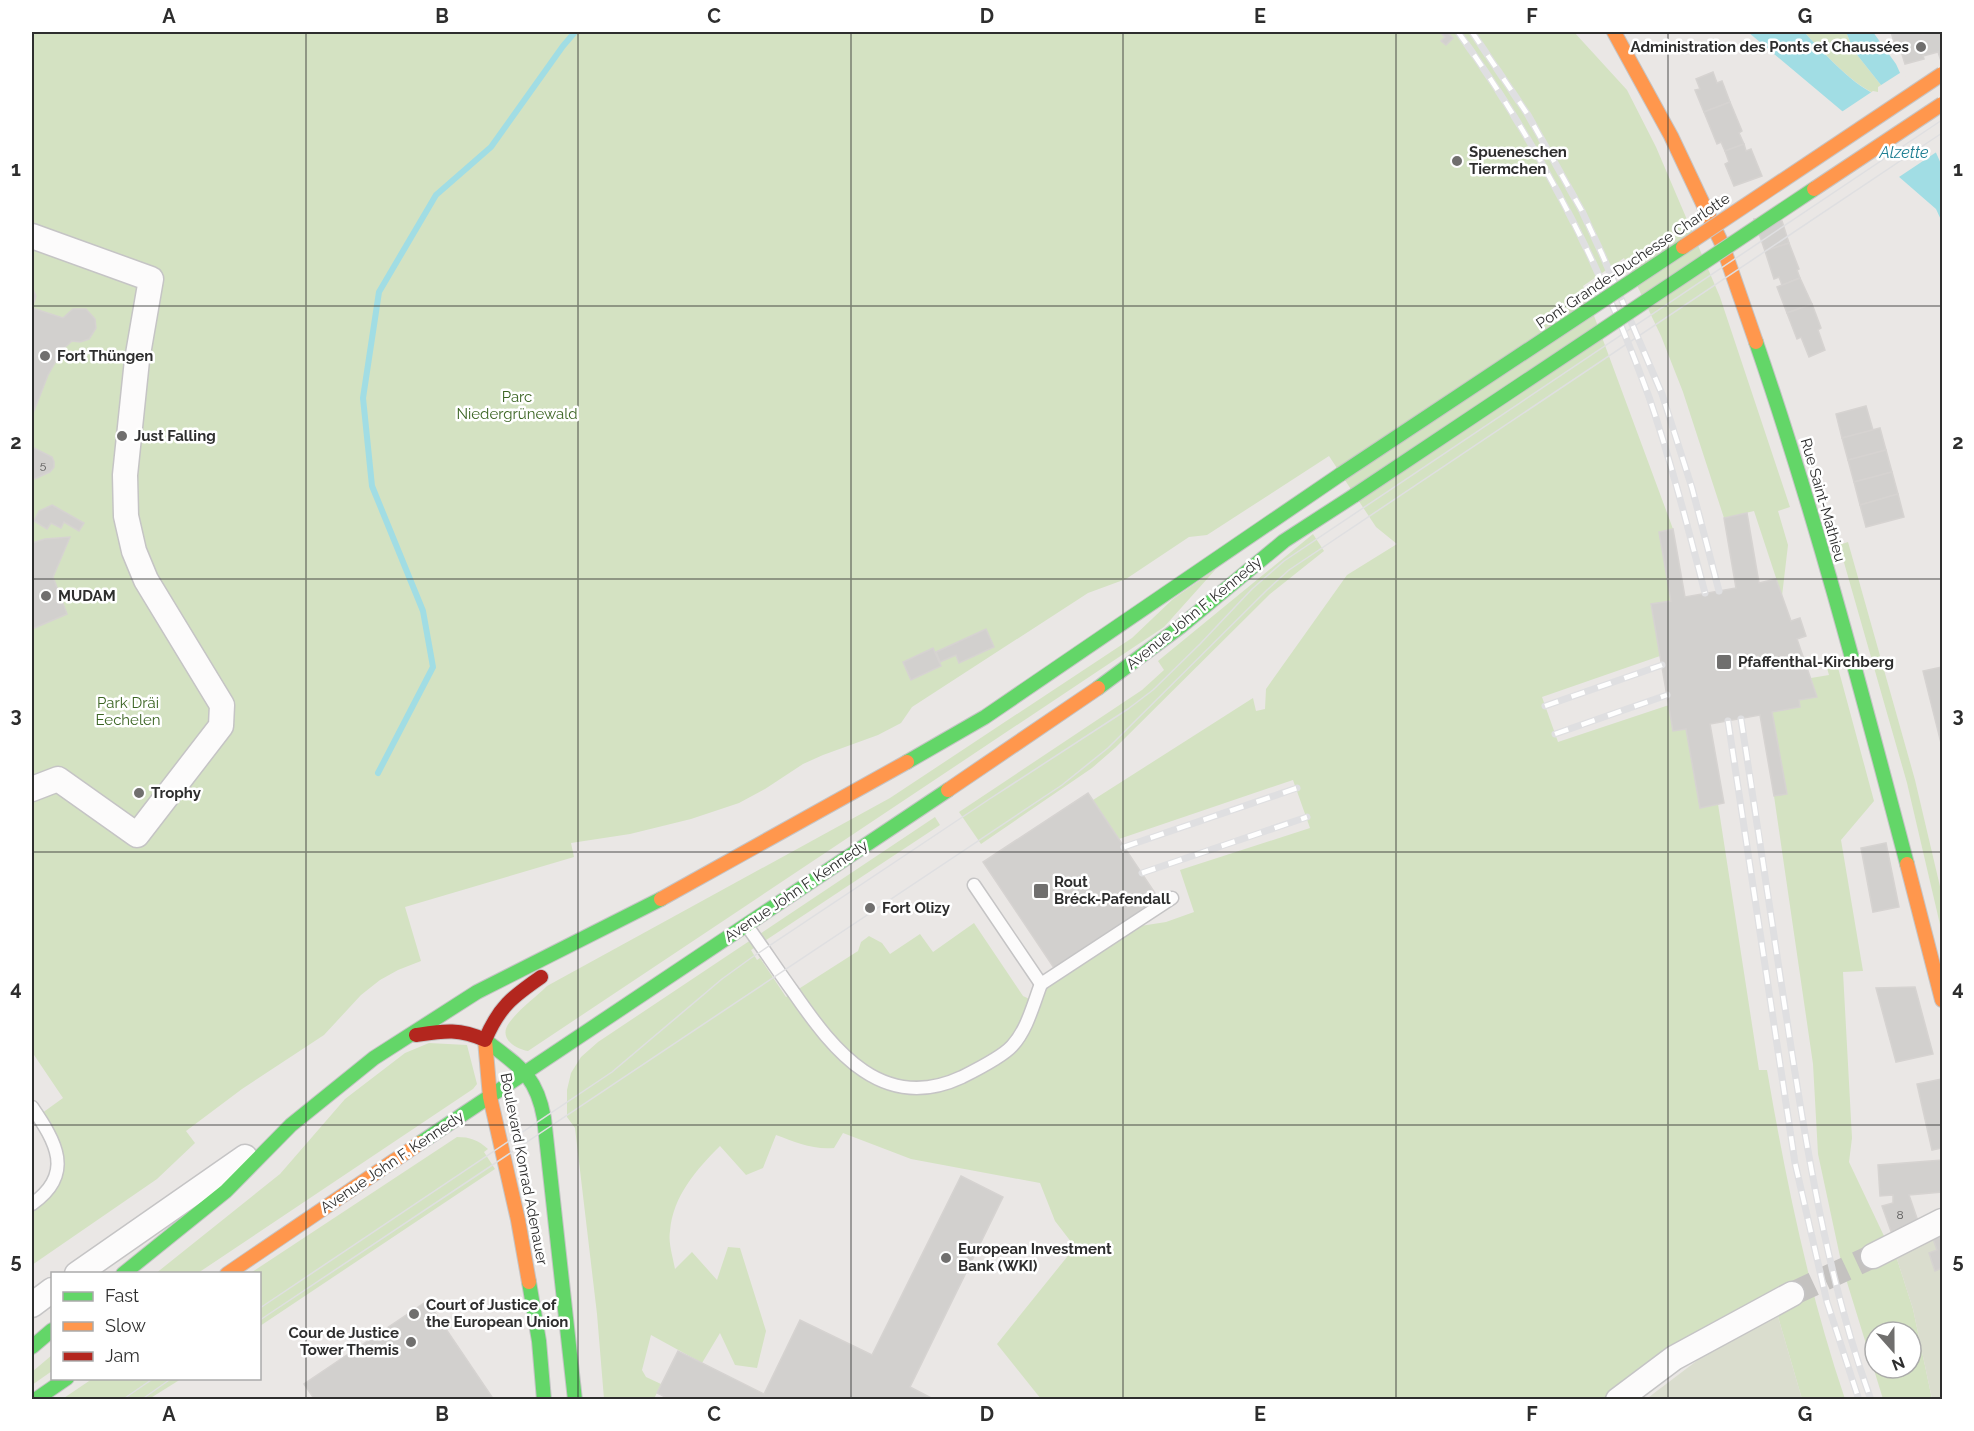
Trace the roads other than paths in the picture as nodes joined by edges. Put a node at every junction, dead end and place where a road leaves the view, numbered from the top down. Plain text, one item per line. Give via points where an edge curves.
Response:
1 (1614, 32) edge
2 (1942, 74) edge
3 (1942, 104) edge
4 (32, 236) edge
5 (1341, 474) joint
6 (32, 789) edge
7 (974, 885) dead end
8 (1172, 898) dead end
9 (634, 914) junction
10 (746, 924) junction
11 (1041, 984) junction
12 (1942, 1000) edge
13 (406, 1036) junction
14 (485, 1040) junction
15 (526, 1073) junction
16 (490, 1097) junction
17 (32, 1107) edge
18 (291, 1125) junction
19 (32, 1204) edge
20 (1942, 1221) edge
21 (1873, 1256) tunnel mouth
22 (80, 1272) edge
23 (125, 1272) edge
24 (230, 1272) edge
25 (51, 1291) edge
26 (1792, 1294) tunnel mouth
27 (32, 1305) edge
28 (51, 1331) edge
29 (32, 1347) edge
30 (65, 1380) edge
31 (35, 1400) edge
32 (544, 1400) edge
33 (575, 1400) edge
34 (1618, 1400) edge

1 - 12 main road, Rue Saint-Mathieu via 1671,136 1722,244 1770,383 1864,699
2 - 5 main road, Pont Grande-Duchesse Charlotte, bridge
3 - 10 main road, Avenue John F. Kennedy, bridge via 1284,541 1128,667
4 - 6 street via 150,279 125,475 126,516 146,580 222,705 221,726 138,835 58,779
5 - 9 main road, Avenue John F. Kennedy via 985,717
7 - 11 lane
8 - 11 lane
9 - 13 main road, Avenue John F. Kennedy via 477,992
9 - 14 main road via 508,1000 494,1018
10 - 11 lane via 829,1040 855,1066 898,1087 948,1083 1011,1047 1024,1028
10 - 15 main road, Avenue John F. Kennedy
13 - 14 main road via 455,1029 470,1031
13 - 18 main road, Avenue John F. Kennedy
14 - 15 main road, Boulevard Konrad Adenauer
14 - 16 main road, Boulevard Konrad Adenauer
15 - 16 main road, Avenue John F. Kennedy
15 - 33 main road, Boulevard Konrad Adenauer via 540,1097 544,1118
16 - 24 main road, Avenue John F. Kennedy
16 - 32 main road, Boulevard Konrad Adenauer via 518,1220 539,1341
17 - 19 lane via 54,1142 58,1156 52,1185
18 - 22 street, Avenue John F. Kennedy
18 - 23 main road, Avenue John F. Kennedy via 226,1191
20 - 21 street
25 - 27 street
26 - 34 street via 1674,1358
28 - 29 main road
30 - 31 main road

